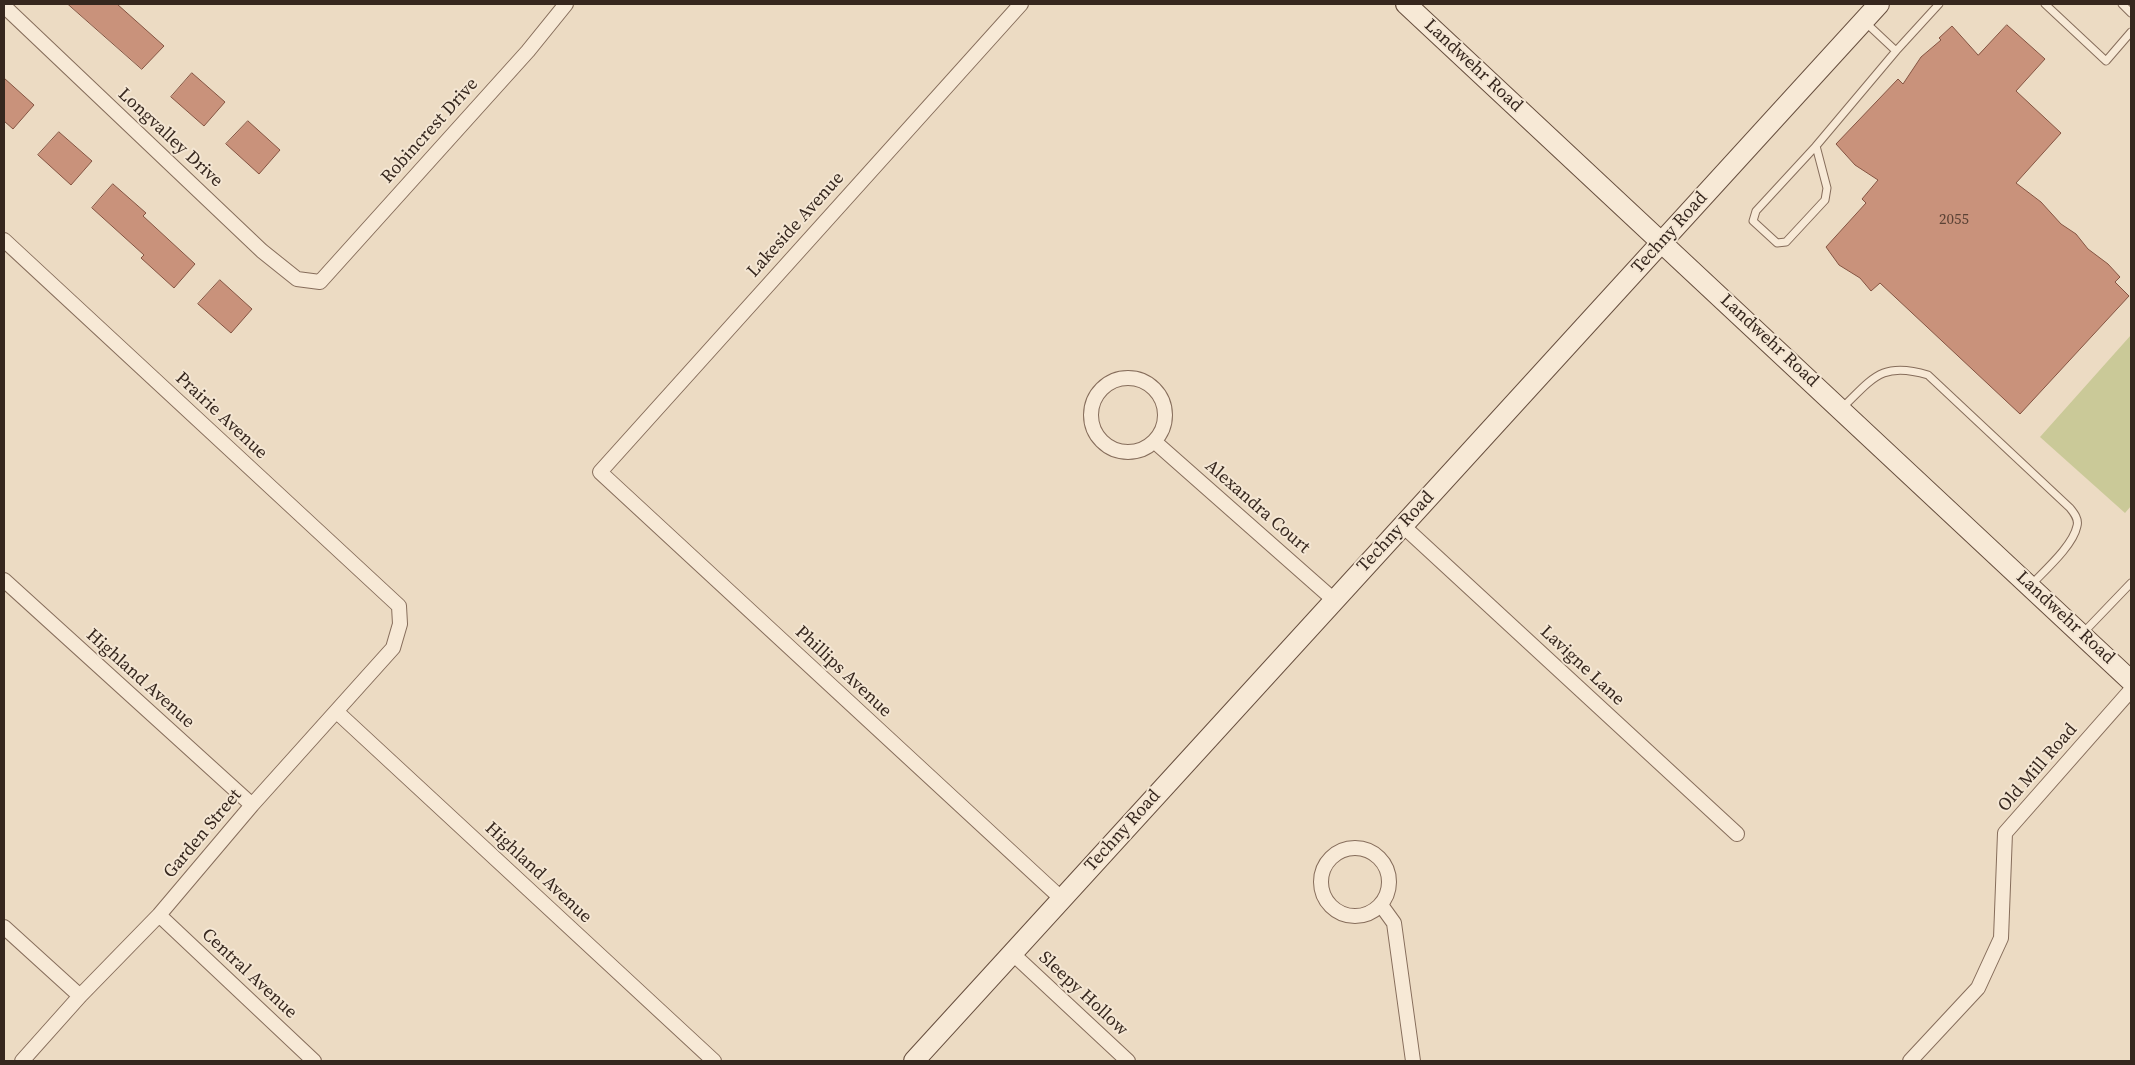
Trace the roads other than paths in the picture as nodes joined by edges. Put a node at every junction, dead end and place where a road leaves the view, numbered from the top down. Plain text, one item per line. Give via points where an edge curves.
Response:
1 (566, 4) edge
2 (1021, 4) edge
3 (1879, 4) edge
4 (1939, 4) edge
5 (2045, 4) edge
6 (2122, 4) edge
7 (4, 6) edge
8 (1414, 7) edge
9 (2131, 13) edge
10 (1864, 21) junction
11 (2131, 32) edge
12 (1896, 51) junction
13 (1816, 146) junction
14 (4, 240) edge
15 (1662, 242) junction
16 (320, 282) joint
17 (1841, 409) junction
18 (1154, 442) junction
19 (600, 472) joint
20 (1402, 525) junction
21 (4, 580) edge
22 (2131, 583) edge
23 (2030, 586) junction
24 (1334, 600) junction
25 (400, 624) joint
26 (2081, 634) junction
27 (2131, 681) edge
28 (2131, 690) edge
29 (337, 712) junction
30 (252, 805) junction
31 (1737, 834) dead end
32 (1062, 899) junction
33 (1381, 905) junction
34 (159, 915) junction
35 (4, 927) edge
36 (1013, 954) junction
37 (80, 996) junction
38 (22, 1061) edge
39 (314, 1061) edge
40 (714, 1061) edge
41 (914, 1061) edge
42 (1128, 1061) edge
43 (1413, 1061) edge
44 (1910, 1061) edge

1 - 16 street, Robincrest Drive via 528,51
2 - 19 street, Lakeside Avenue
3 - 10 main road, Techny Road
4 - 12 lane
5 - 11 lane via 2106,61
6 - 9 lane
7 - 16 street, Longvalley Drive via 262,251 297,279
8 - 15 main road, Landwehr Road
10 - 12 lane
10 - 15 main road, Techny Road
12 - 13 lane
13 - 13 lane via 1756,211 1754,221 1777,243 1786,242 1825,200 1827,188
14 - 25 street, Prairie Avenue via 399,606
15 - 17 main road, Landwehr Road
15 - 20 main road, Techny Road
17 - 23 main road, Landwehr Road
17 - 23 lane via 1882,373 1909,369 1928,375 2076,517 2077,526 2071,539
18 - 18 street via 1165,417 1162,399 1156,391 1142,380 1133,378 1114,380 1106,385 1094,400 1091,418 1092,427 1103,443 1110,449 1129,453 1147,448
18 - 24 street, Alexandra Court
19 - 32 street, Phillips Avenue
20 - 24 main road, Techny Road
20 - 31 street, Lavigne Lane
21 - 30 street, Highland Avenue
22 - 26 lane
23 - 26 main road, Landwehr Road
24 - 32 main road, Techny Road
25 - 29 street, Garden Street via 393,648
26 - 27 main road, Landwehr Road
28 - 44 street, Old Mill Road via 2005,833 2001,938 1978,988
29 - 30 street, Garden Street
29 - 40 street, Highland Avenue
30 - 34 street, Garden Street
32 - 36 main road, Techny Road
33 - 33 street via 1390,884 1388,873 1376,855 1354,848 1333,856 1326,865 1321,884 1331,906 1344,914 1360,916
33 - 43 street via 1394,923
34 - 37 street, Garden Street
34 - 39 street, Central Avenue
35 - 37 street
36 - 41 main road, Techny Road
36 - 42 street, Sleepy Hollow
37 - 38 street, Garden Street

